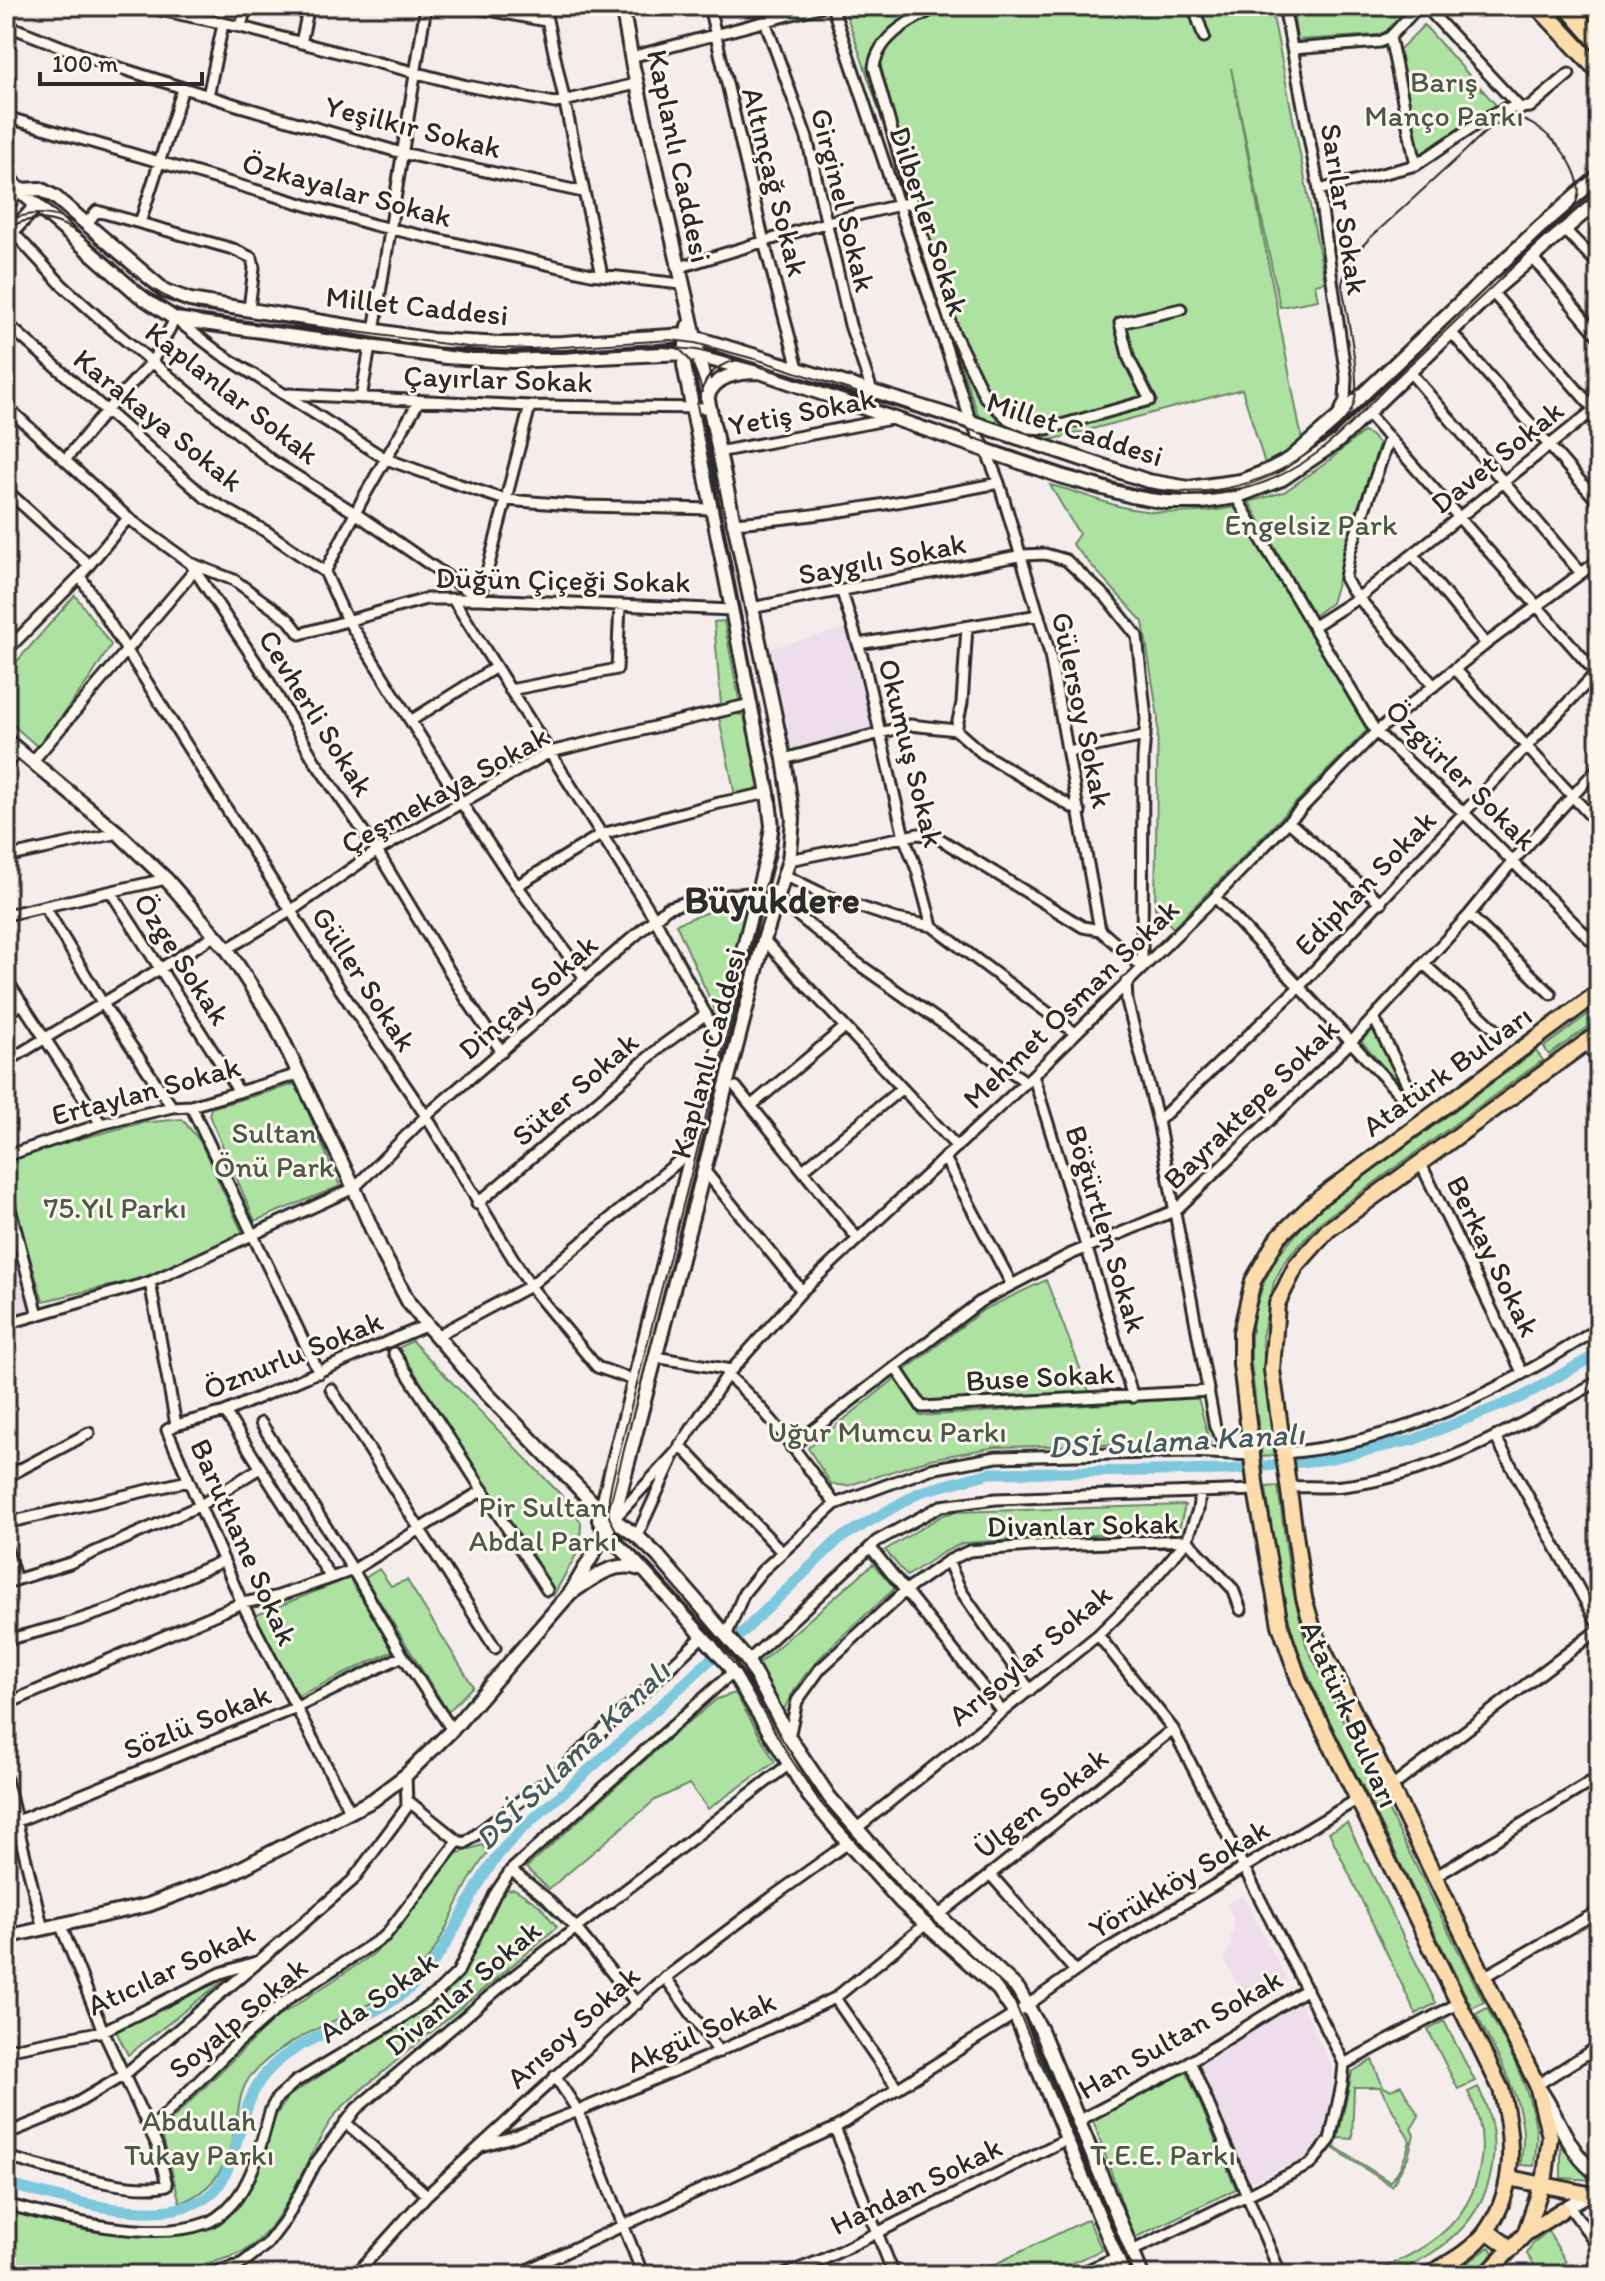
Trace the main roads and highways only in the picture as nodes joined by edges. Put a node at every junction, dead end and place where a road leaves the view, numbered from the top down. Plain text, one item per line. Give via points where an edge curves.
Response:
1 (622, 6) edge
2 (1538, 6) edge
3 (1567, 6) edge
4 (1599, 43) edge
5 (1599, 71) edge
6 (6, 174) edge
7 (1599, 176) edge
8 (19, 190) junction
9 (1599, 200) edge
10 (6, 205) edge
11 (37, 205) junction
12 (9, 234) edge
13 (691, 336) junction
14 (691, 354) junction
15 (760, 372) junction
16 (708, 403) junction
17 (6, 740) edge
18 (1599, 992) edge
19 (1599, 1033) edge
20 (601, 1511) junction
21 (613, 1520) junction
22 (607, 1535) junction
23 (645, 1571) junction
24 (571, 1592) junction
25 (6, 1937) edge
26 (1537, 2085) junction
27 (1599, 2175) edge
28 (1509, 2178) junction
29 (1542, 2185) junction
30 (1594, 2191) edge
31 (1566, 2208) joint
32 (1487, 2231) junction
33 (1525, 2234) junction
34 (1512, 2249) junction
35 (1124, 2275) edge
36 (1142, 2275) edge
37 (1428, 2275) edge
38 (1486, 2275) edge

1 - 13 main road, Kaplanlı Caddesi
2 - 5 highway
3 - 4 highway
6 - 8 main road
7 - 13 main road, Millet Caddesi via 1290,459 1241,481 1189,488 1148,481
8 - 10 main road
8 - 11 main road, Millet Caddesi
8 - 13 main road, Millet Caddesi via 40,189 55,197 165,291 190,300 432,340 501,344
9 - 15 main road, Millet Caddesi via 1492,292 1337,442 1271,484 1236,497 1166,502 1132,496
11 - 12 main road
11 - 14 main road, Millet Caddesi via 139,295 175,319 446,357 513,361
13 - 14 main road, Kaplanlı Caddesi
14 - 15 main road, Millet Caddesi
14 - 16 main road, Kaplanlı Caddesi
14 - 20 main road, Kaplanlı Caddesi via 684,365 772,826
15 - 16 main road, Millet Caddesi via 722,379 711,387
16 - 21 main road, Kaplanlı Caddesi via 793,819 789,860
17 - 20 main road via 118,833 227,949 273,1020 409,1303 487,1394
18 - 28 main road, Atatürk Bulvarı via 1317,1200 1278,1237 1253,1281 1241,1332 1256,1489 1280,1625 1299,1680 1501,2089 1510,2122
19 - 26 main road, Atatürk Bulvarı via 1328,1230 1296,1266 1277,1304 1272,1370 1304,1598 1313,1629
20 - 21 main road
20 - 22 main road via 599,1520
21 - 22 main road, Kaplanlı Caddesi
21 - 36 main road via 658,1556 727,1634 830,1798 907,1886 1004,1973 1029,2005
22 - 23 main road
22 - 24 main road, Kaplanlı Caddesi
23 - 24 main road via 629,1565 606,1570
23 - 35 main road via 730,1668 788,1765 848,1843 925,1925 998,1989 1015,2014
24 - 25 main road via 452,1730 373,1800 228,1875 148,1905
26 - 27 main road via 1575,2150
26 - 29 main road, Atatürk Bulvarı via 1550,2136
28 - 29 main road
28 - 32 main road, Atatürk Bulvarı
29 - 30 main road
29 - 33 main road, Atatürk Bulvarı
30 - 31 main road
31 - 33 main road
32 - 34 main road
32 - 37 main road, Atatürk Bulvarı via 1455,2260
33 - 34 main road, Atatürk Bulvarı
34 - 38 main road, Atatürk Bulvarı

